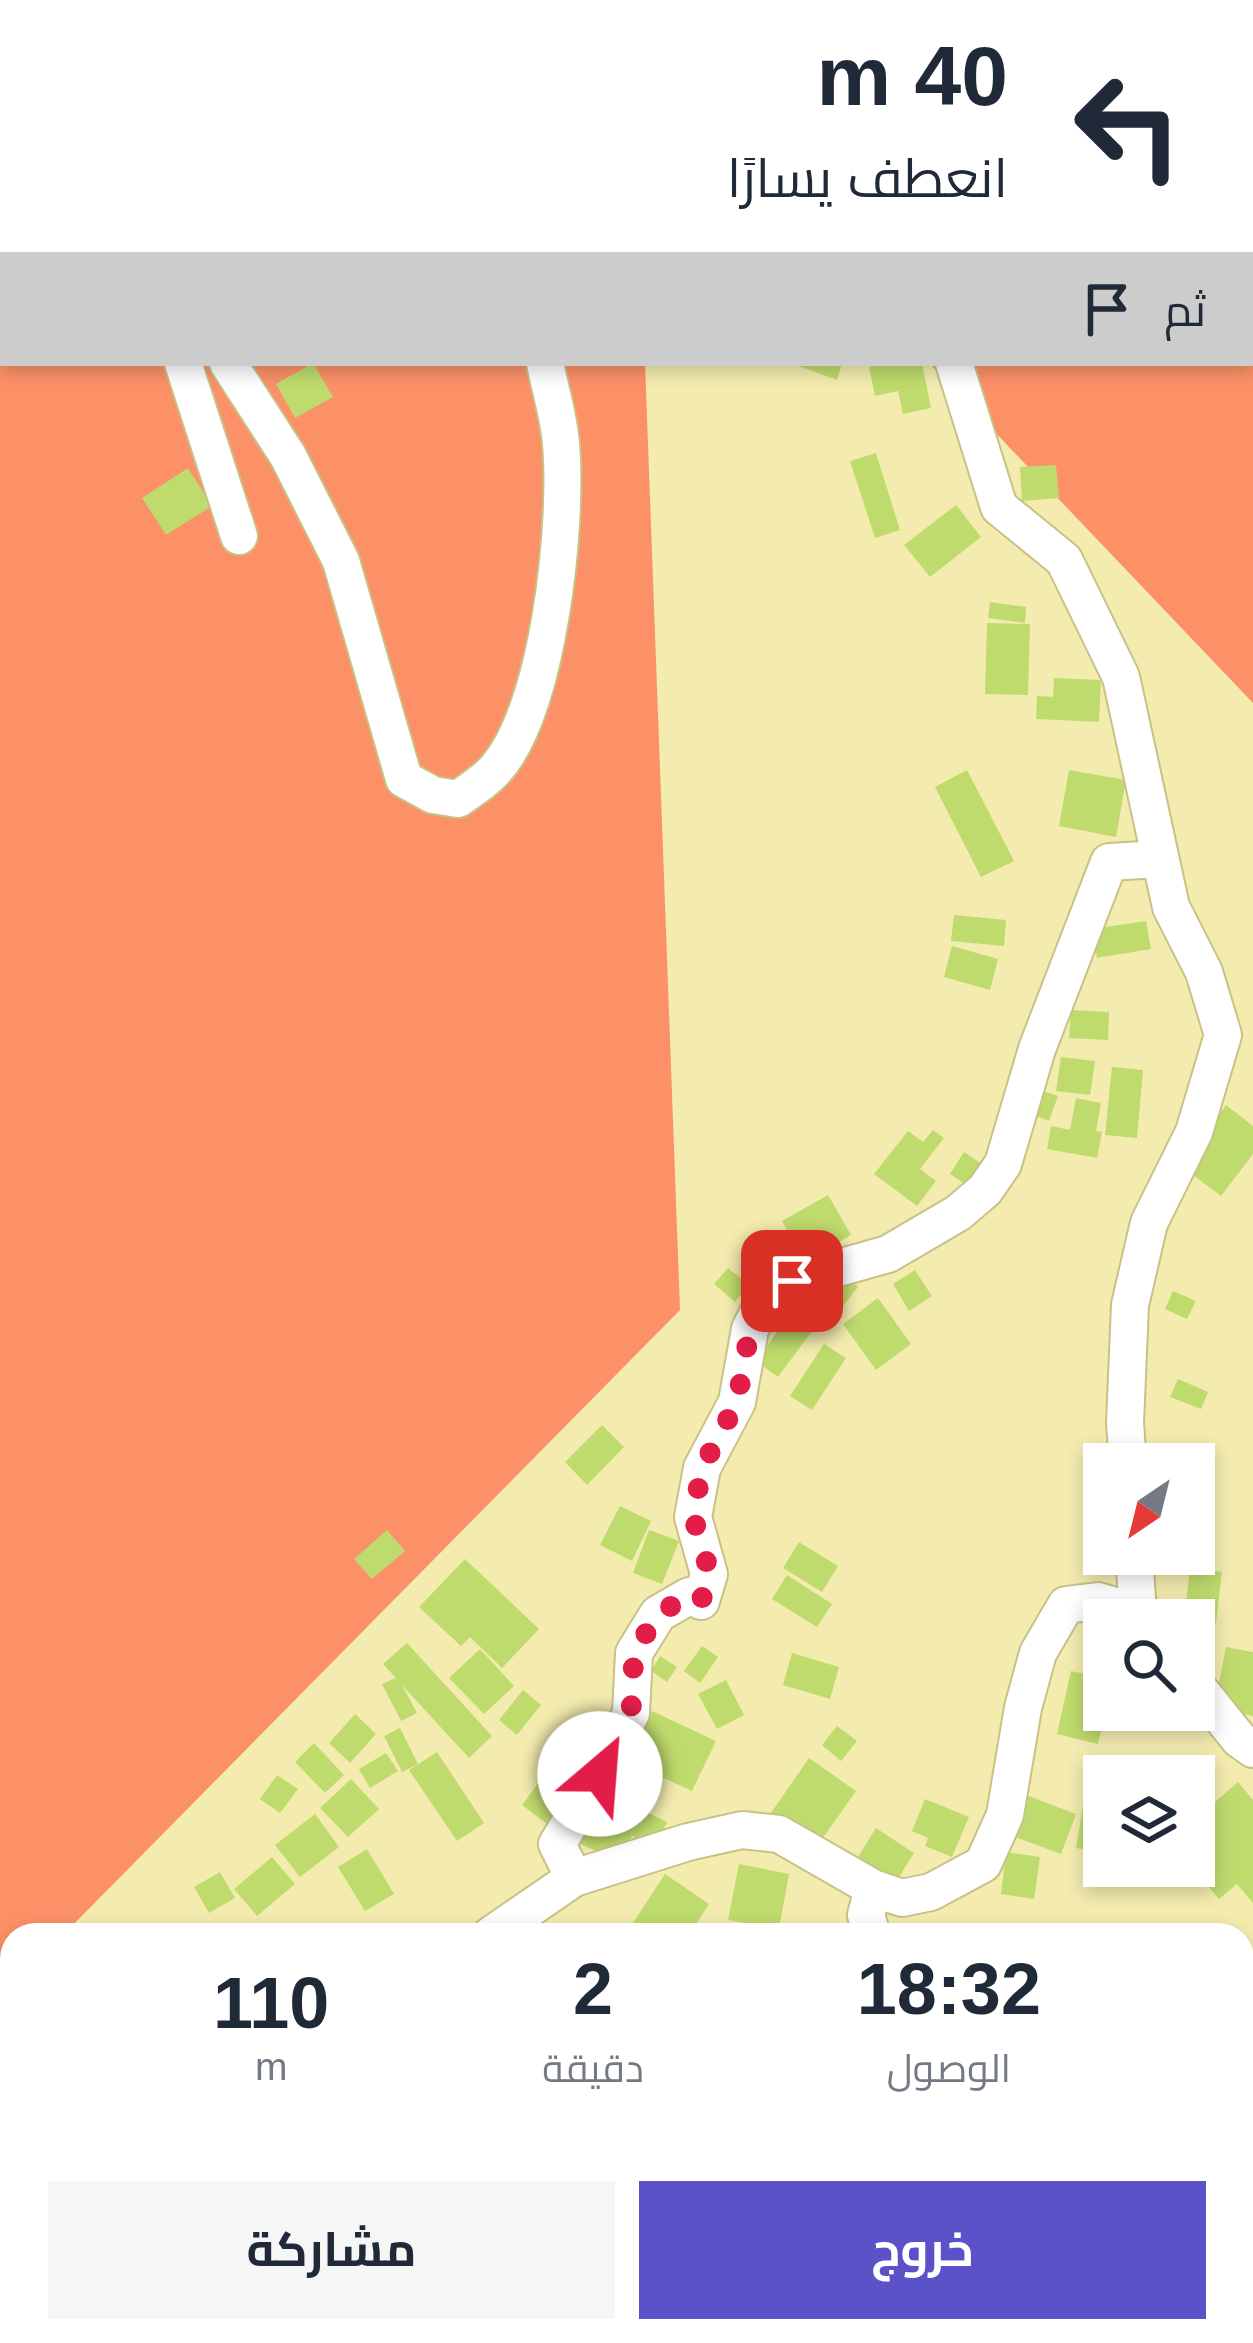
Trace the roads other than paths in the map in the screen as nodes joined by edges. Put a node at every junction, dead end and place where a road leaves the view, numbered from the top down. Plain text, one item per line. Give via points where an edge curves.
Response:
1 (184, 366) edge
2 (230, 366) edge
3 (545, 366) edge
4 (955, 366) edge
5 (238, 536) dead end
6 (1160, 860) junction
7 (1126, 1443) edge
8 (1083, 1603) edge
9 (1215, 1709) edge
10 (1253, 1749) edge
11 (574, 1878) junction
12 (873, 1888) junction
13 (508, 1923) edge
14 (868, 1923) edge

1 - 5 street
2 - 3 street via 341,561 404,778 458,800 495,770 526,717 548,623 561,542 561,443
4 - 6 street via 999,508 1064,560 1121,677
6 - 7 street via 1223,1035 1194,1132 1149,1223 1130,1305
6 - 11 street via 1109,862 1037,1049 1003,1164 986,1190 888,1254 768,1294 750,1329 737,1402 702,1468 693,1516 710,1574 701,1601 688,1596 658,1614 634,1653 631,1713 557,1844
8 - 12 street via 1066,1605 1038,1652 1005,1815 983,1864 932,1892 902,1898
9 - 10 street
11 - 12 street via 742,1830 779,1834
11 - 13 street
12 - 14 street

